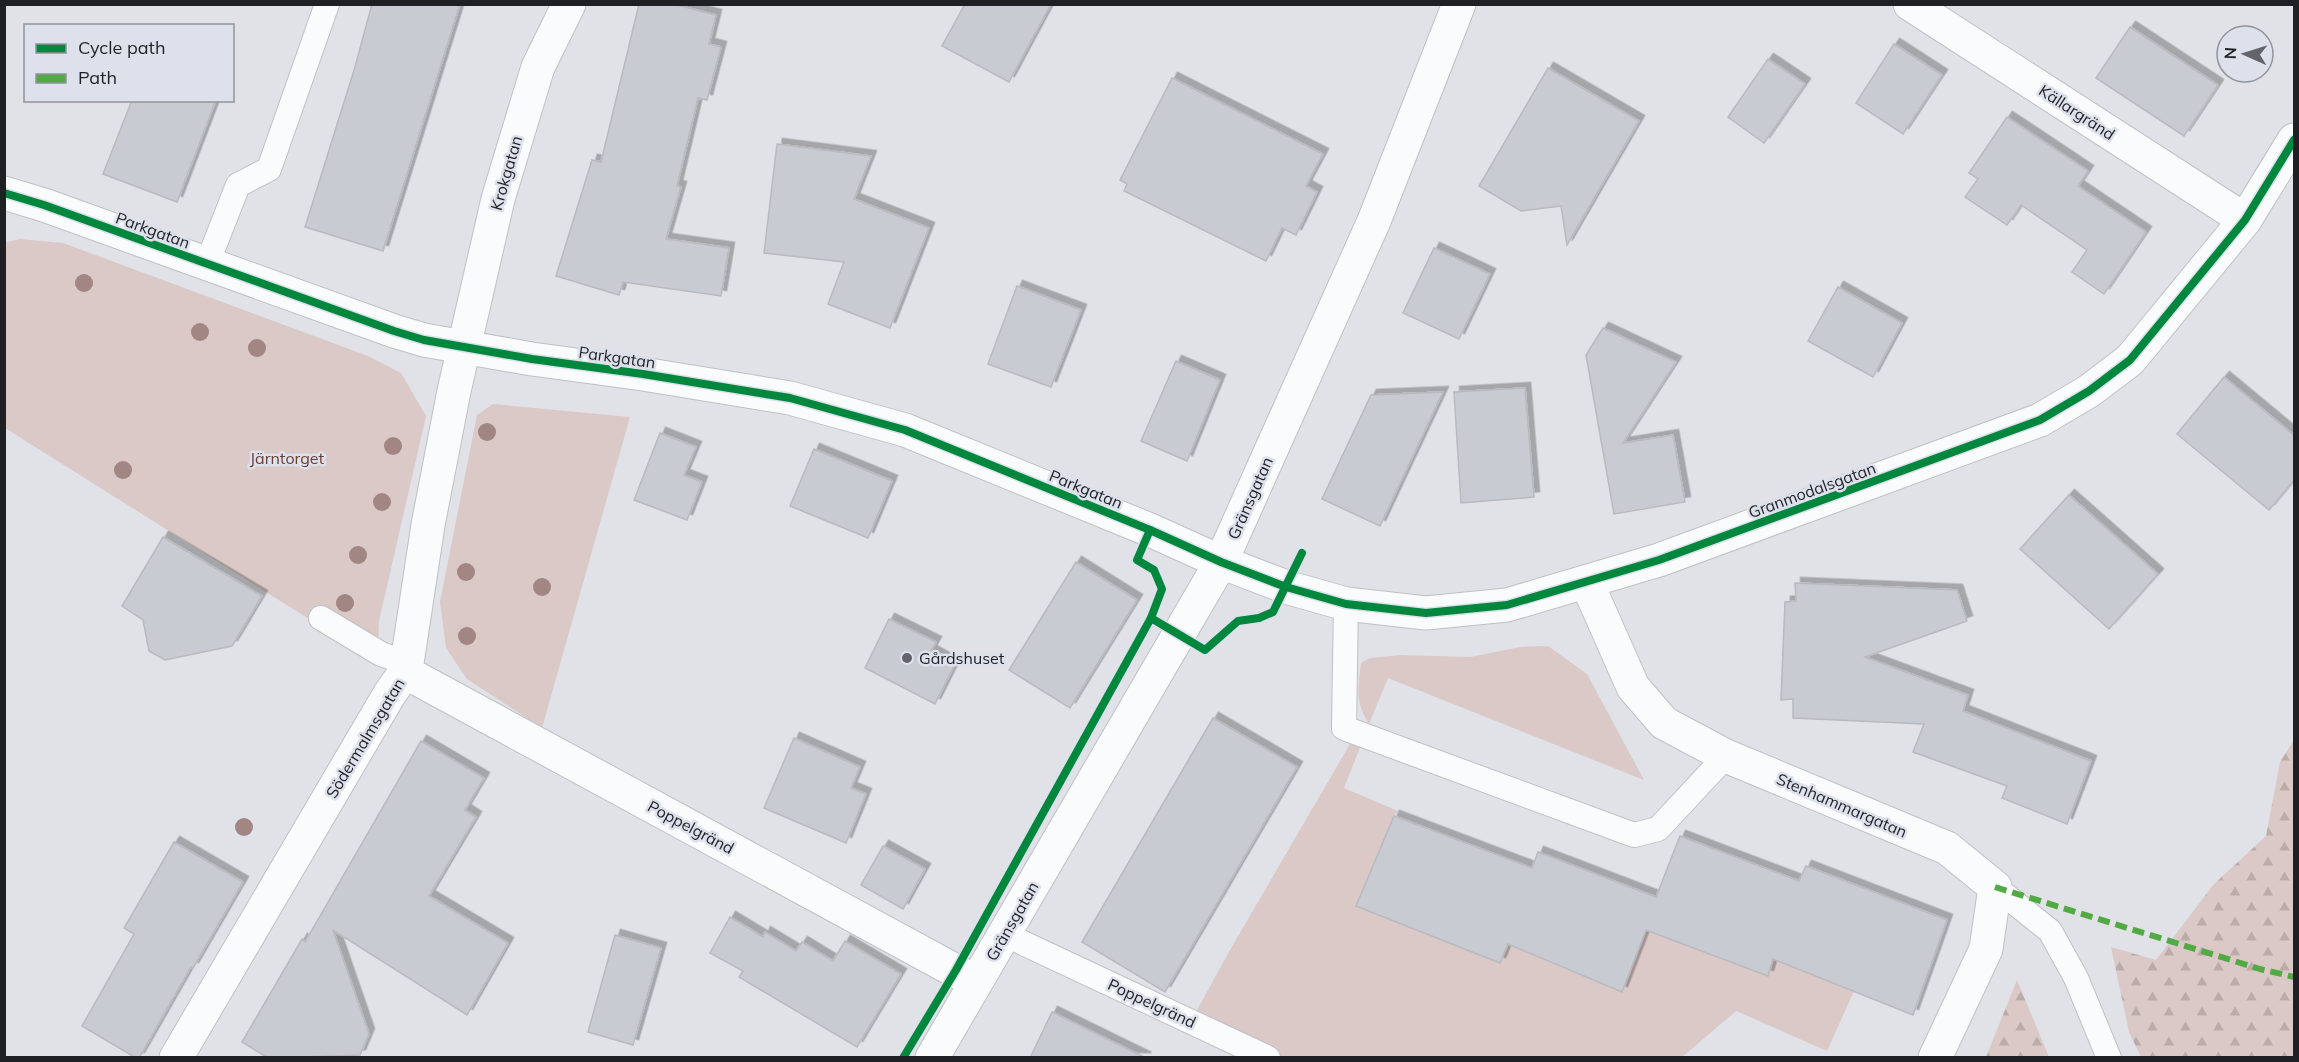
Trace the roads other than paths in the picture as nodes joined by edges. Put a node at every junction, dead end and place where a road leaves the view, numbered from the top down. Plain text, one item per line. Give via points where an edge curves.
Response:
1 (327, 4) edge
2 (569, 4) edge
3 (1459, 4) edge
4 (1910, 4) edge
5 (2295, 140) edge
6 (4, 193) edge
7 (2245, 220) junction
8 (207, 264) junction
9 (464, 347) junction
10 (1221, 562) junction
11 (1587, 583) junction
12 (1346, 604) junction
13 (321, 618) dead end
14 (406, 667) junction
15 (1726, 756) junction
16 (1995, 887) junction
17 (1004, 934) junction
18 (976, 982) junction
19 (176, 1058) edge
20 (932, 1058) edge
21 (1268, 1058) edge
22 (1935, 1058) edge
23 (2109, 1058) edge

1 - 8 lane via 269,169 238,185
2 - 9 street, Krokgatan via 538,67 521,122 498,198
3 - 10 street, Gränsgatan via 1374,221
4 - 7 street, Källargränd
5 - 7 street, Granmodalsgatan
6 - 8 street, Parkgatan
7 - 11 street, Granmodalsgatan via 2130,360 2089,391 2040,420
8 - 9 street, Parkgatan via 394,332
9 - 10 street, Parkgatan via 790,398 905,430
9 - 14 street, Södermalmsgatan via 428,525
10 - 12 street, Granmodalsgatan
10 - 17 street, Gränsgatan
11 - 12 street, Granmodalsgatan via 1507,604 1426,613
11 - 15 street, Stenhammargatan via 1632,687 1664,723
12 - 15 lane via 1344,728 1634,835 1658,829
13 - 14 lane, Poppelgränd
14 - 18 street, Poppelgränd
14 - 19 street, Södermalmsgatan
15 - 16 street, Stenhammargatan via 1947,848
16 - 22 street via 1986,949
16 - 23 lane via 2050,931 2076,978
17 - 18 street, Gränsgatan
17 - 21 lane, Poppelgränd
18 - 20 street, Gränsgatan

